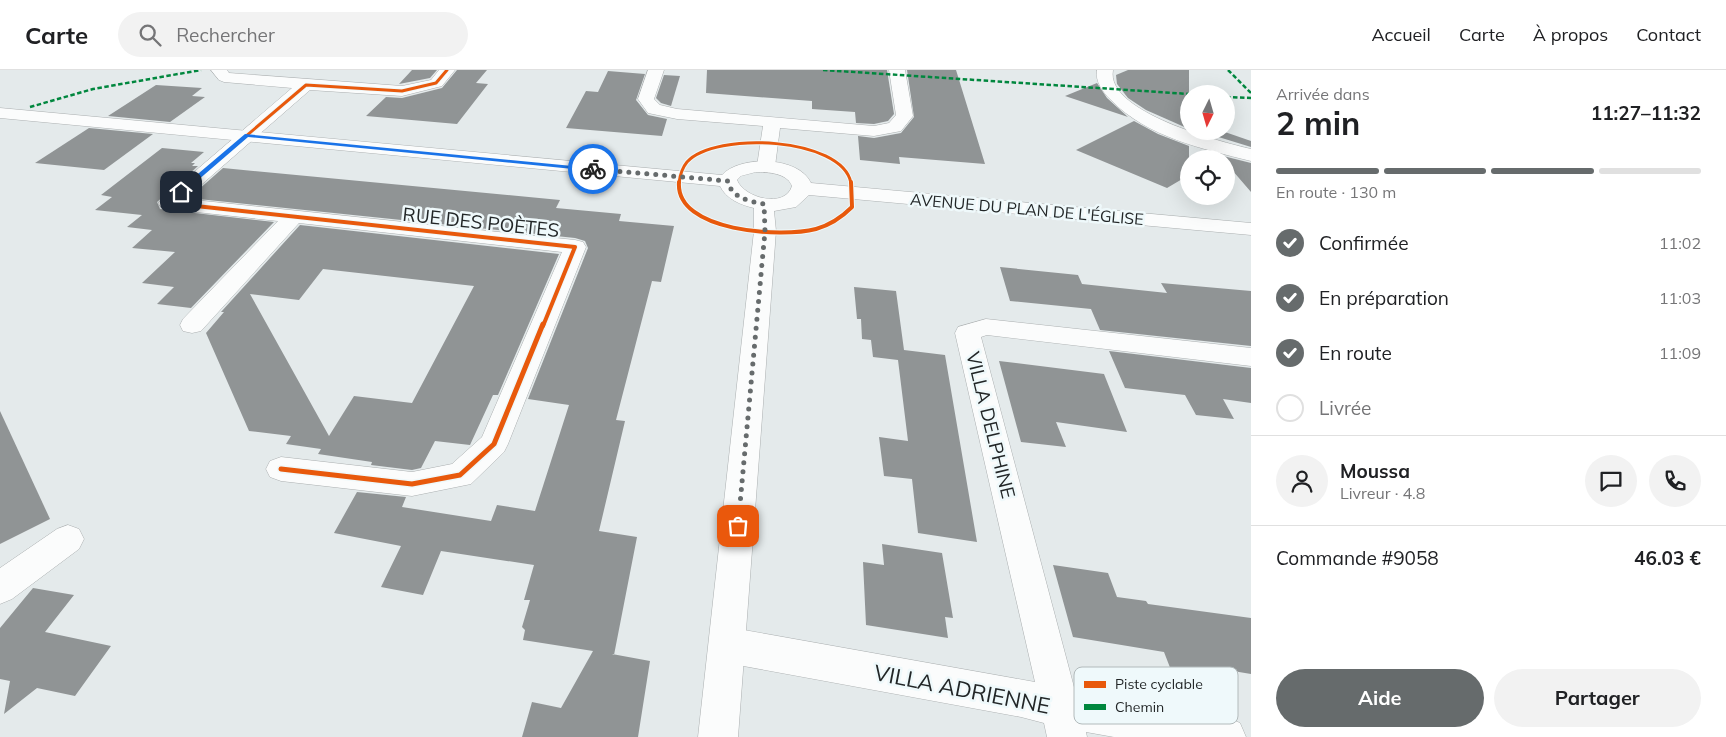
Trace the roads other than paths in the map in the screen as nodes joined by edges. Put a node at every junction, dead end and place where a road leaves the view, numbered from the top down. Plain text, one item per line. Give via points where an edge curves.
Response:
1 (219, 70) edge
2 (447, 70) edge
3 (656, 70) edge
4 (897, 70) edge
5 (1105, 70) edge
6 (306, 85) junction
7 (0, 113) edge
8 (772, 122) junction
9 (247, 136) junction
10 (1251, 155) edge
11 (766, 166) junction
12 (728, 181) junction
13 (802, 188) junction
14 (764, 204) junction
15 (293, 217) junction
16 (1251, 229) edge
17 (192, 325) dead end
18 (1251, 356) edge
19 (281, 469) dead end
20 (68, 539) dead end
21 (0, 588) edge
22 (727, 645) junction
23 (1064, 723) edge
24 (1076, 724) edge
25 (718, 737) edge
26 (1226, 737) edge

1 - 6 street via 224,77
2 - 6 street via 436,83 402,91
3 - 8 street via 646,99 654,109 676,114
4 - 8 street via 905,116 895,127 874,131
5 - 10 street via 1108,89 1128,108 1212,146
6 - 9 street
7 - 9 street
8 - 11 street
9 - 12 street
9 - 15 street, RUE DES POÈTES via 168,203
11 - 12 street via 745,168 730,176
11 - 13 street via 795,176
12 - 14 street via 734,193
13 - 14 street via 800,194 786,202
13 - 16 street, AVENUE DU PLAN DE L'ÉGLISE
14 - 22 street via 765,231
15 - 17 street
15 - 19 street, RUE DES POÈTES via 575,247 494,444 460,475 412,484
18 - 23 street, VILLA DELPHINE via 986,326 968,332
20 - 21 street
22 - 23 street, VILLA ADRIENNE via 1021,698
22 - 25 street
24 - 26 street, VILLA ADRIENNE

